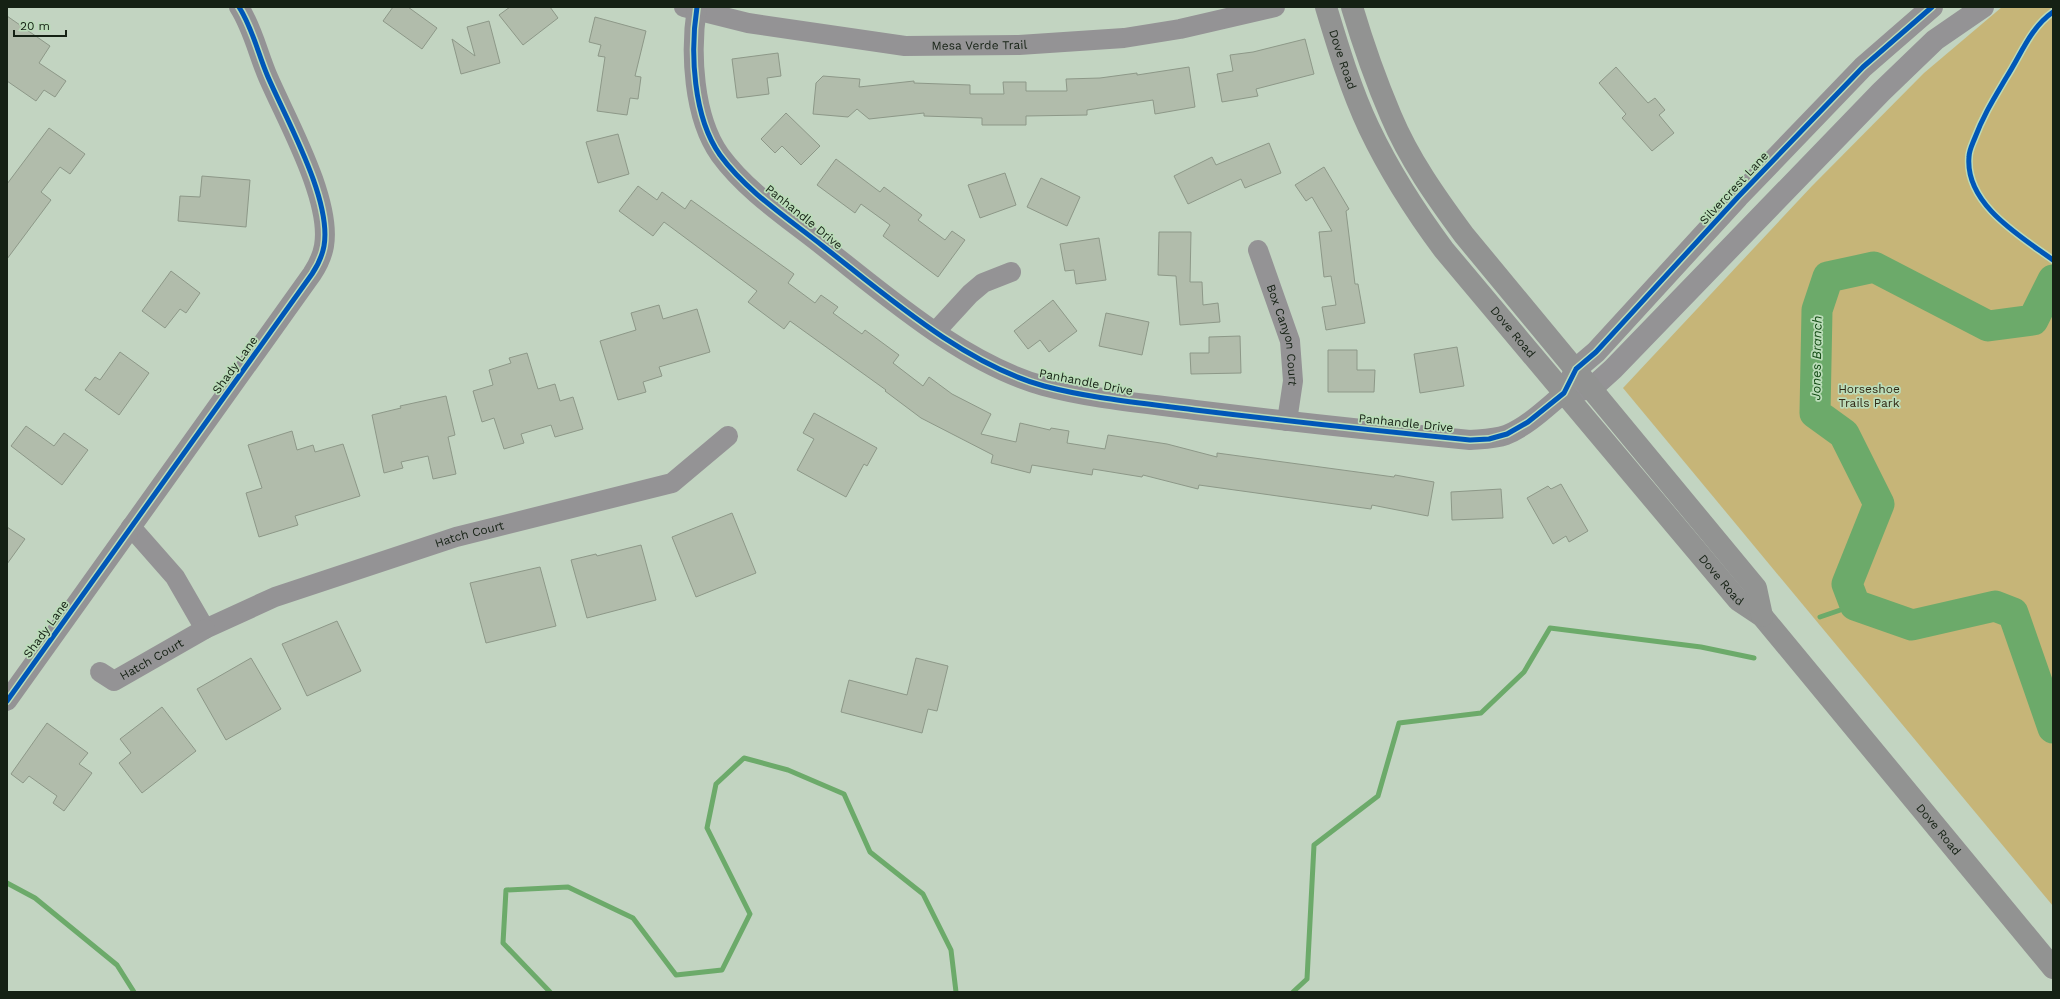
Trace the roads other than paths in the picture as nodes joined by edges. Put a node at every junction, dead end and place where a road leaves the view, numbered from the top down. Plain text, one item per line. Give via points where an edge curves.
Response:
1 (239, 7) edge
2 (1275, 7) edge
3 (1326, 7) edge
4 (1352, 7) edge
5 (1932, 7) edge
6 (1983, 7) edge
7 (692, 8) edge
8 (1258, 250) dead end
9 (1011, 272) dead end
10 (936, 331) junction
11 (1576, 369) junction
12 (1592, 388) junction
13 (1564, 393) junction
14 (1286, 421) junction
15 (728, 436) dead end
16 (131, 528) junction
17 (1762, 616) junction
18 (205, 629) junction
19 (100, 672) dead end
20 (7, 701) edge
21 (2053, 968) edge

1 - 16 street, Shady Lane via 246,18 268,76 318,190 324,245 320,261 312,274
2 - 7 street, Mesa Verde Trail via 1180,29 1124,38 1019,45 913,46 748,23
3 - 13 main road, Dove Road via 1368,127 1415,211 1444,250
4 - 11 main road, Dove Road via 1391,117 1436,197 1464,235
5 - 11 street, Silvercrest Lane via 1863,67 1738,197 1596,352
6 - 12 street via 1935,40 1881,92
7 - 10 street, Panhandle Drive via 695,73 700,105 708,133 720,155 770,205 911,315
8 - 14 street, Box Canyon Court via 1290,341 1293,380
9 - 10 street via 983,283
10 - 14 street, Panhandle Drive via 976,357 1009,374 1043,386 1101,398
11 - 12 main road, Dove Road
11 - 13 street, Silvercrest Lane
12 - 13 street
12 - 17 main road, Dove Road via 1756,588
13 - 14 street, Panhandle Drive via 1528,422 1506,434 1489,439 1470,440
13 - 17 main road, Dove Road via 1738,600
15 - 18 street, Hatch Court via 672,483 456,537 275,596
16 - 18 street via 175,578
16 - 20 street, Shady Lane
17 - 21 main road, Dove Road
18 - 19 street, Hatch Court via 114,681

